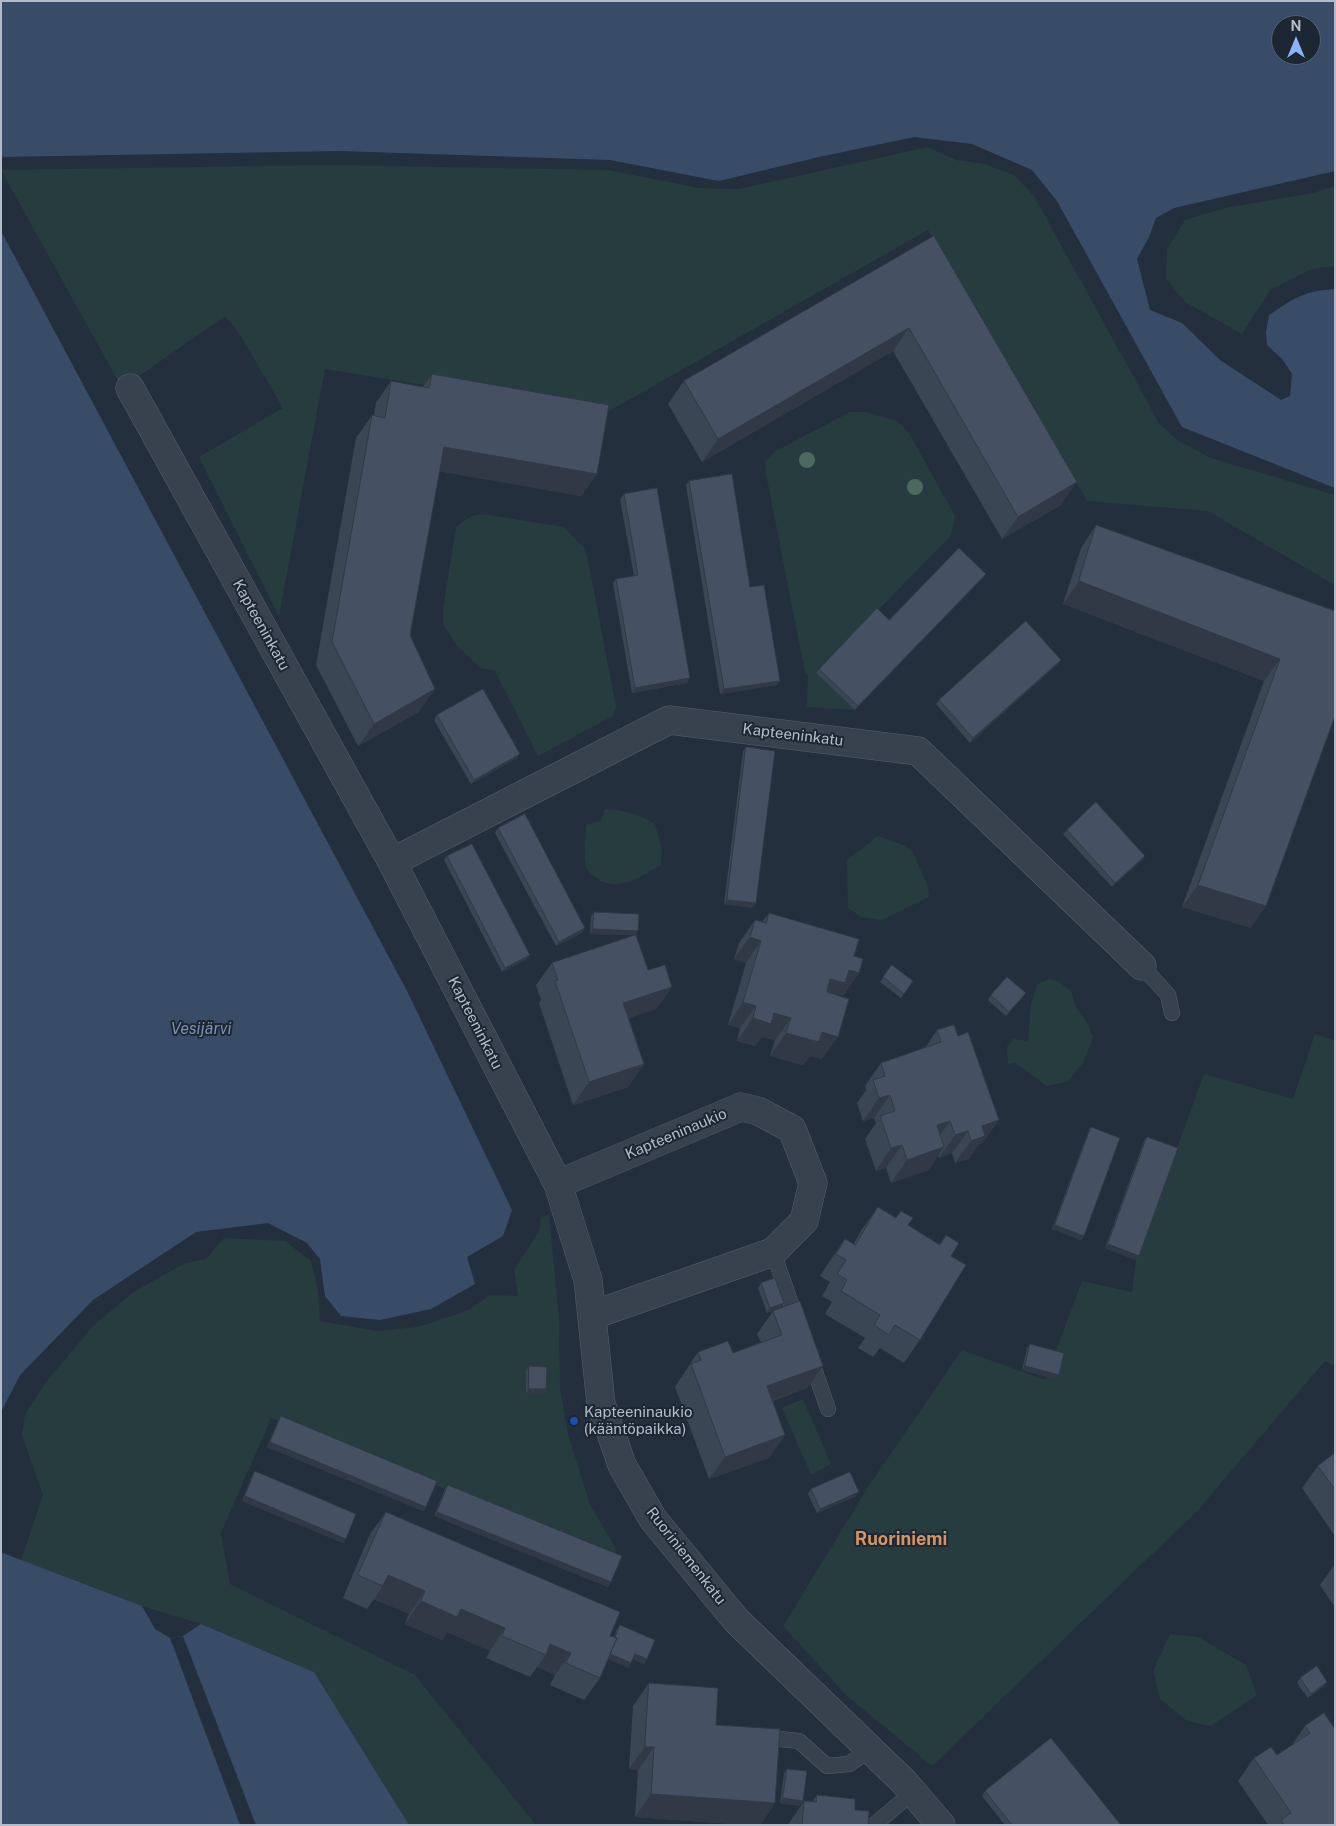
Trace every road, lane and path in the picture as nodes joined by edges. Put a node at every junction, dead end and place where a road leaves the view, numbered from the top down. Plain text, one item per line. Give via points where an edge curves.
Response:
1 (130, 388) dead end
2 (392, 862) junction
3 (1142, 966) joint
4 (1172, 1013) dead end
5 (558, 1184) junction
6 (773, 1252) junction
7 (592, 1315) junction
8 (828, 1409) dead end
9 (744, 1736) edge
10 (870, 1750) junction
11 (912, 1792) junction
12 (874, 1825) edge
13 (941, 1825) edge

1 - 2 street, Kapteeninkatu
2 - 3 street, Kapteeninkatu via 669,720 918,751
2 - 5 street, Kapteeninkatu
3 - 4 lane via 1168,995
5 - 6 street, Kapteeninaukio via 741,1107 758,1111 792,1130 813,1183 804,1221
5 - 7 street, Ruoriniemenkatu via 588,1280
6 - 7 street, Kapteeninaukio
6 - 8 lane
7 - 10 street, Ruoriniemenkatu via 601,1404 622,1465 653,1519 736,1620
9 - 10 lane via 799,1741 826,1766 849,1764
10 - 11 street, Ruoriniemenkatu
11 - 12 lane
11 - 13 street, Ruoriniemenkatu

